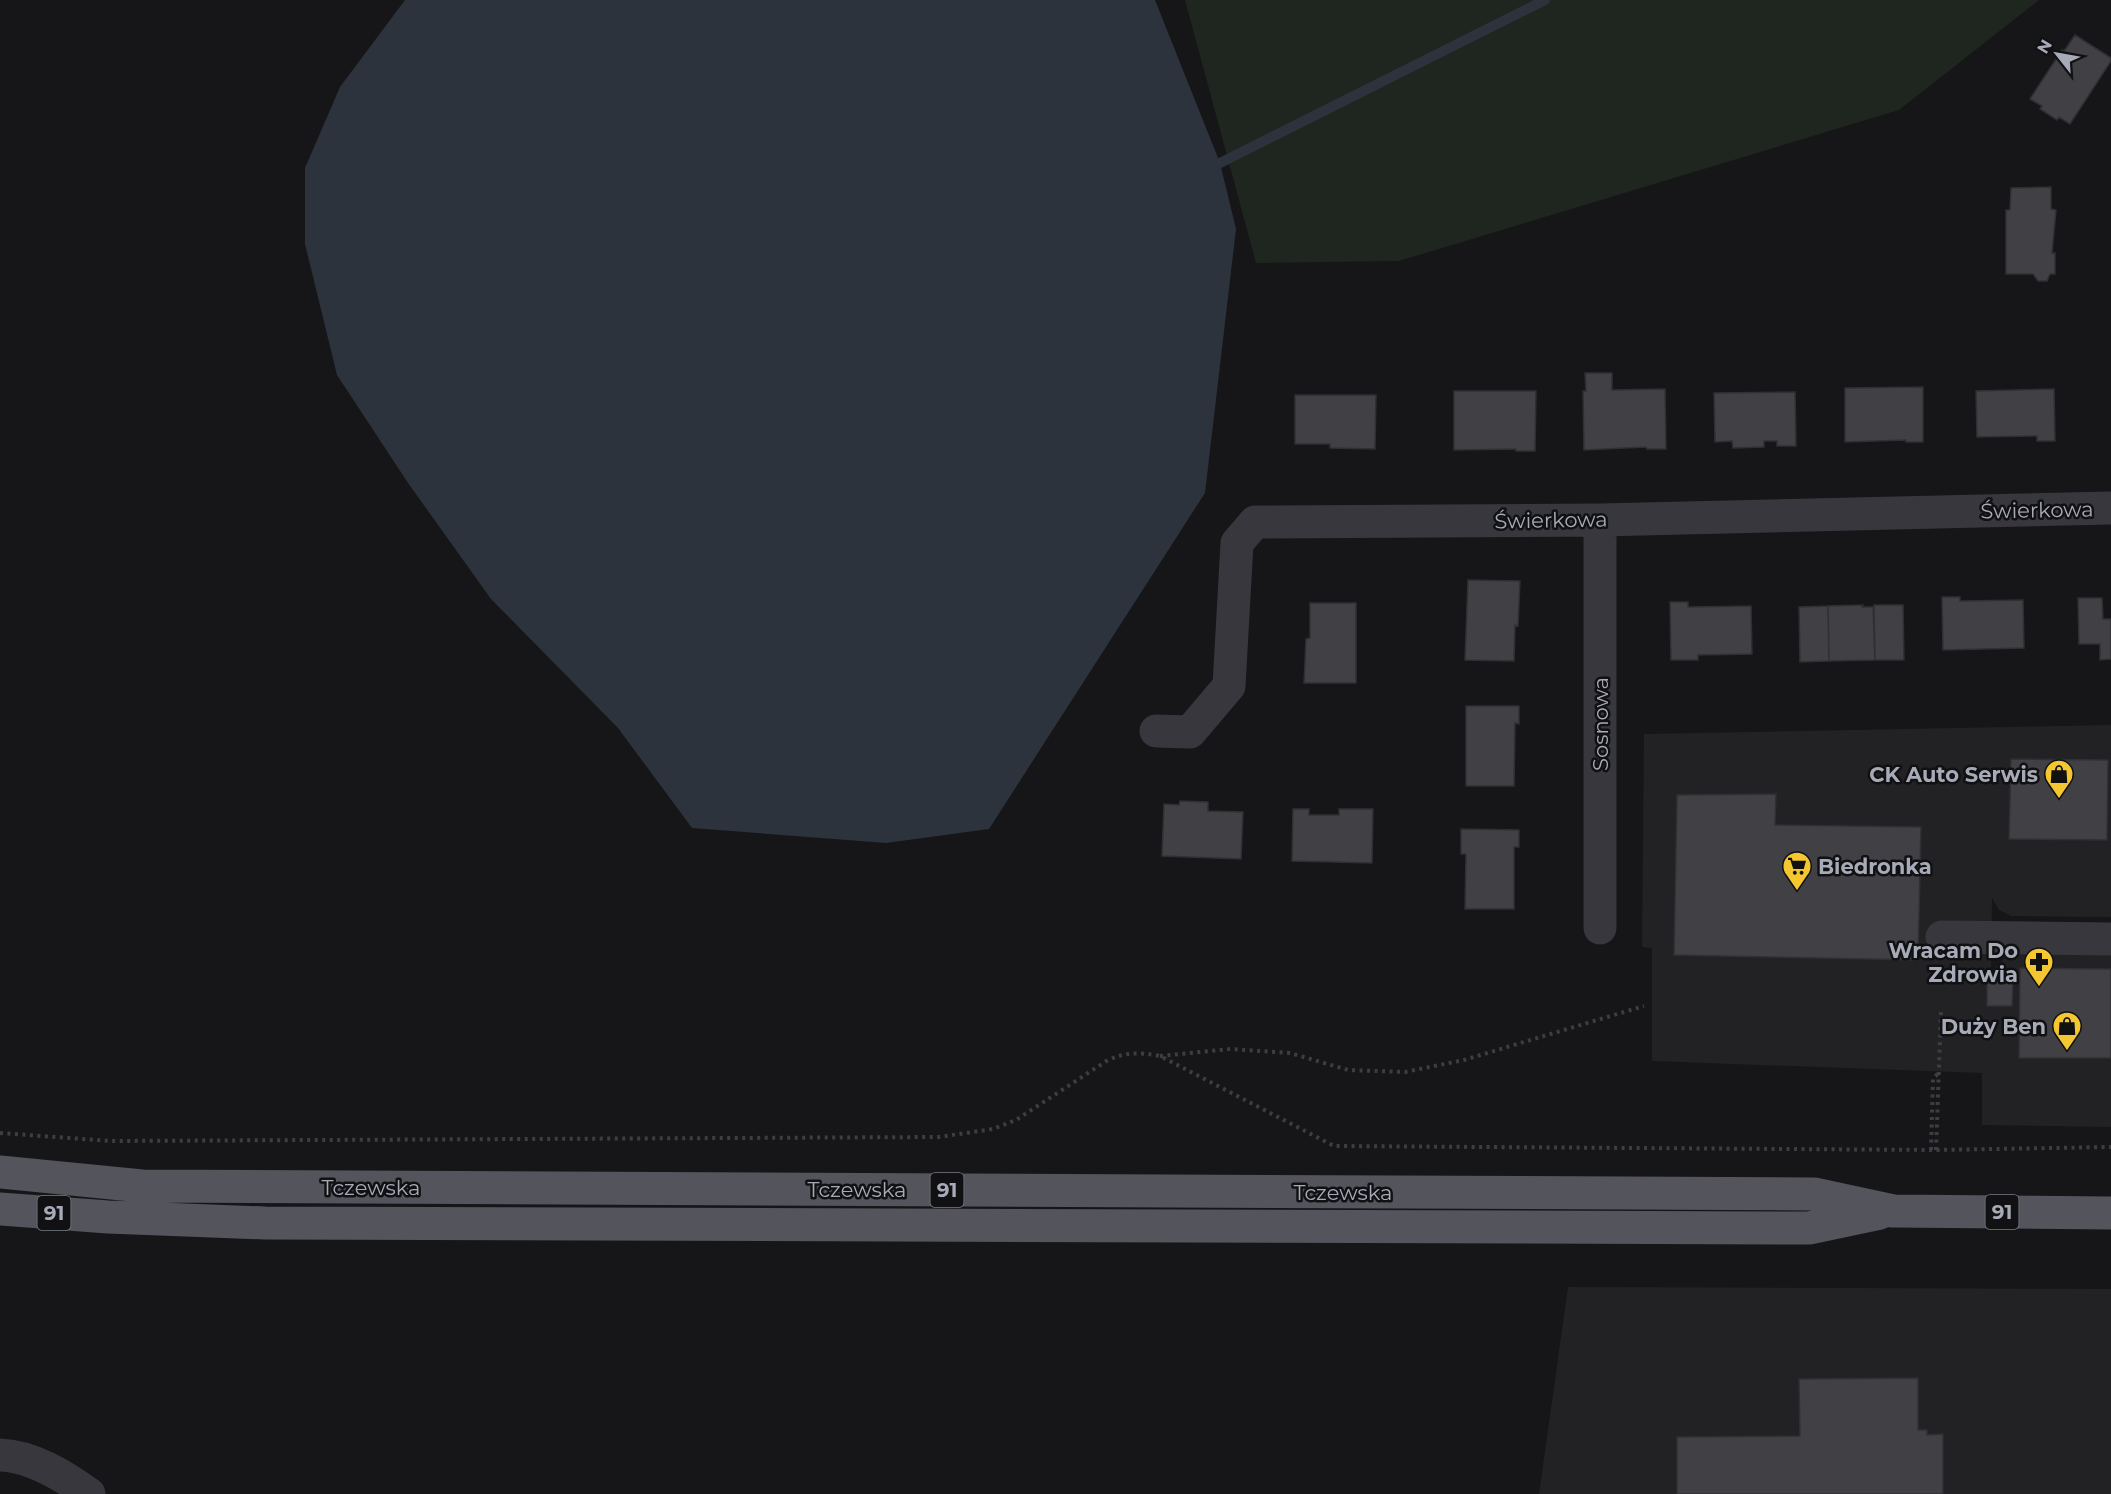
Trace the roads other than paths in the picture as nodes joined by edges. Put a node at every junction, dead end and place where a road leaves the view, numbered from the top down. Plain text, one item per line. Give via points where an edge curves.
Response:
1 (2111, 508) edge
2 (1600, 520) junction
3 (1156, 731) dead end
4 (1600, 928) dead end
5 (1942, 937) dead end
6 (2111, 939) edge
7 (0, 1172) edge
8 (0, 1209) edge
9 (1893, 1211) junction
10 (2111, 1213) edge
11 (0, 1455) edge
12 (89, 1494) edge

1 - 2 street, Świerkowa
2 - 3 street, Świerkowa via 1255,522 1237,543 1228,686 1190,732
2 - 4 street, Sosnowa
5 - 6 street
7 - 9 main road, Tczewska / 91 via 154,1186 1814,1194
8 - 9 main road, Tczewska / 91 via 266,1223 1785,1228 1809,1228
9 - 10 main road, Tczewska / 91
11 - 12 street via 31,1462

